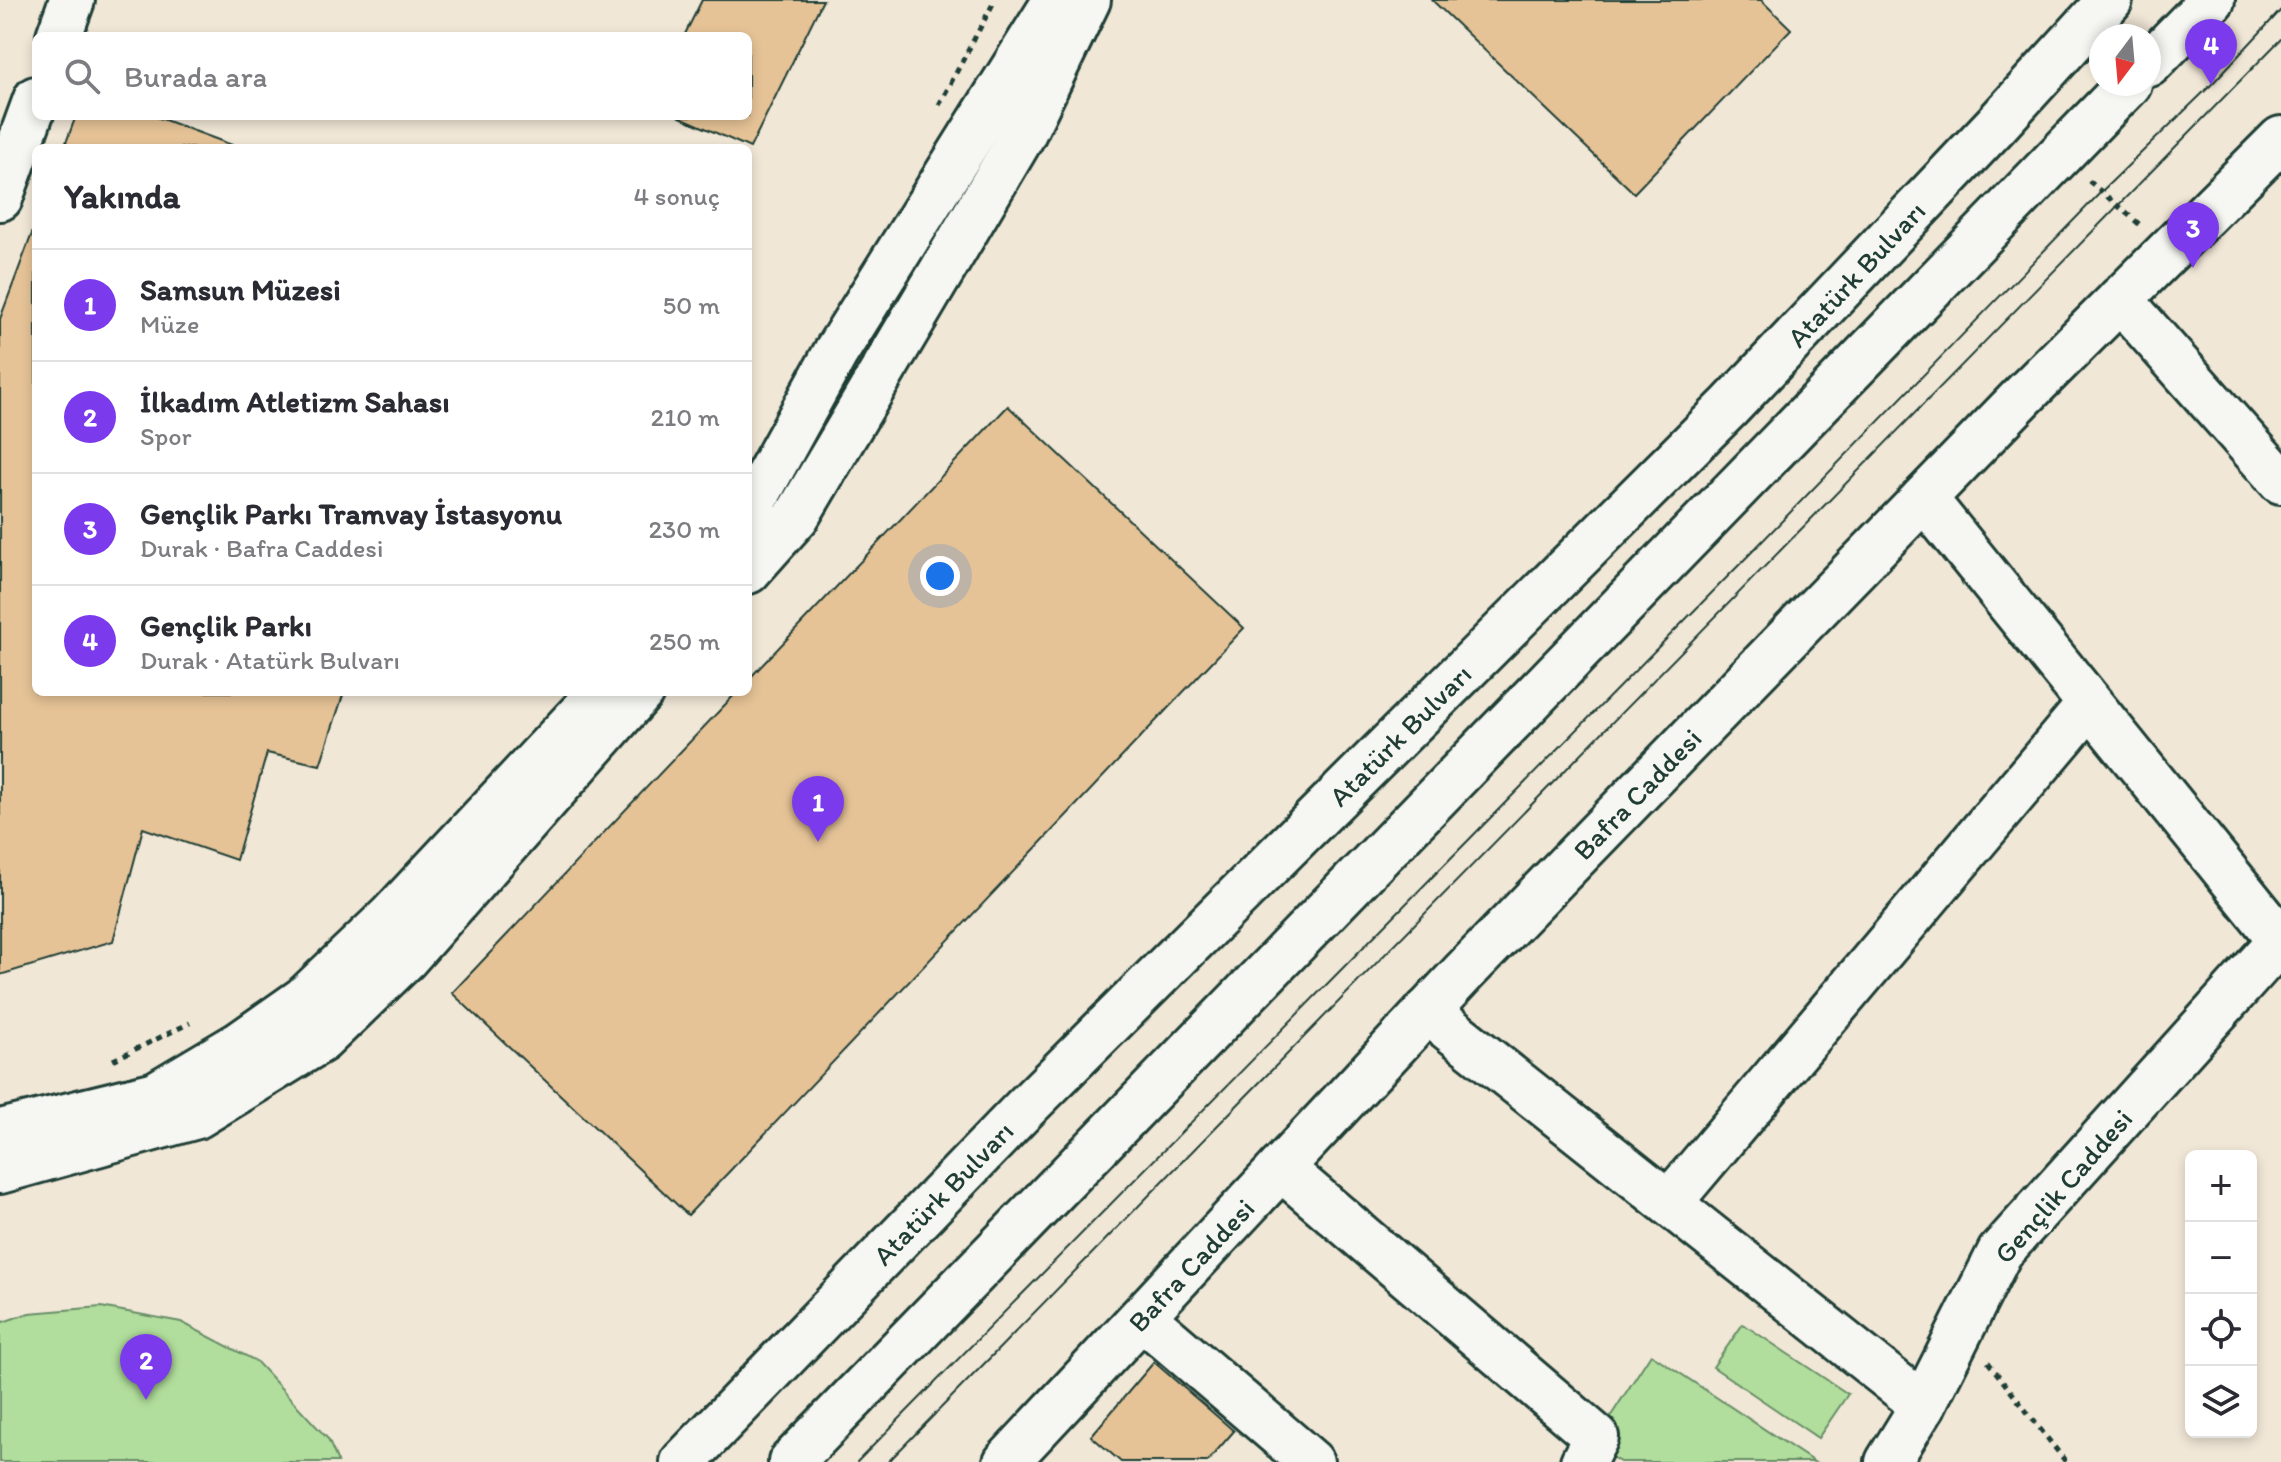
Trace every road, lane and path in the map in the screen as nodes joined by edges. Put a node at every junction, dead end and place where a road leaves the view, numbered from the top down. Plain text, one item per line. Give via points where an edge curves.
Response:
1 (72, 0) edge
2 (1056, 0) edge
3 (1088, 0) edge
4 (2110, 0) edge
5 (2212, 0) edge
6 (60, 32) edge
7 (2161, 52) edge
8 (2117, 96) edge
9 (32, 110) edge
10 (2281, 139) edge
11 (0, 198) edge
12 (2120, 299) junction
13 (2281, 481) edge
14 (1924, 498) junction
15 (752, 505) edge
16 (752, 567) edge
17 (597, 696) edge
18 (637, 696) edge
19 (2089, 705) junction
20 (2281, 940) edge
21 (2281, 978) edge
22 (1427, 1011) junction
23 (193, 1023) dead end
24 (101, 1066) dead end
25 (0, 1132) edge
26 (1281, 1168) junction
27 (0, 1171) edge
28 (1669, 1203) junction
29 (1142, 1317) junction
30 (1977, 1347) junction
31 (1923, 1405) junction
32 (683, 1462) edge
33 (791, 1462) edge
34 (1006, 1462) edge
35 (1311, 1462) edge
36 (1583, 1462) edge
37 (1888, 1462) edge
38 (1914, 1462) edge
39 (2066, 1462) edge

1 - 6 main road
2 - 15 main road via 836,352
3 - 16 main road via 1023,134 797,516
4 - 32 main road, Atatürk Bulvarı via 1730,406 1026,1107
5 - 7 main road
8 - 33 main road
9 - 11 main road
10 - 12 main road, Bafra Caddesi
12 - 13 main road
12 - 14 main road, Bafra Caddesi
14 - 19 main road
14 - 22 main road, Bafra Caddesi
17 - 25 main road via 390,917 304,999 156,1094
18 - 27 main road via 406,958 321,1040 197,1116
19 - 20 main road
19 - 28 main road
20 - 31 main road, Gençlik Caddesi via 2000,1252
21 - 30 main road, Gençlik Caddesi via 2024,1271
22 - 26 main road, Bafra Caddesi
22 - 28 main road
23 - 24 path
26 - 29 main road, Bafra Caddesi
26 - 36 main road via 1596,1437
28 - 31 main road
29 - 34 main road, Bafra Caddesi
29 - 35 main road
30 - 38 main road, Gençlik Caddesi
30 - 39 path
31 - 37 main road, Gençlik Caddesi

